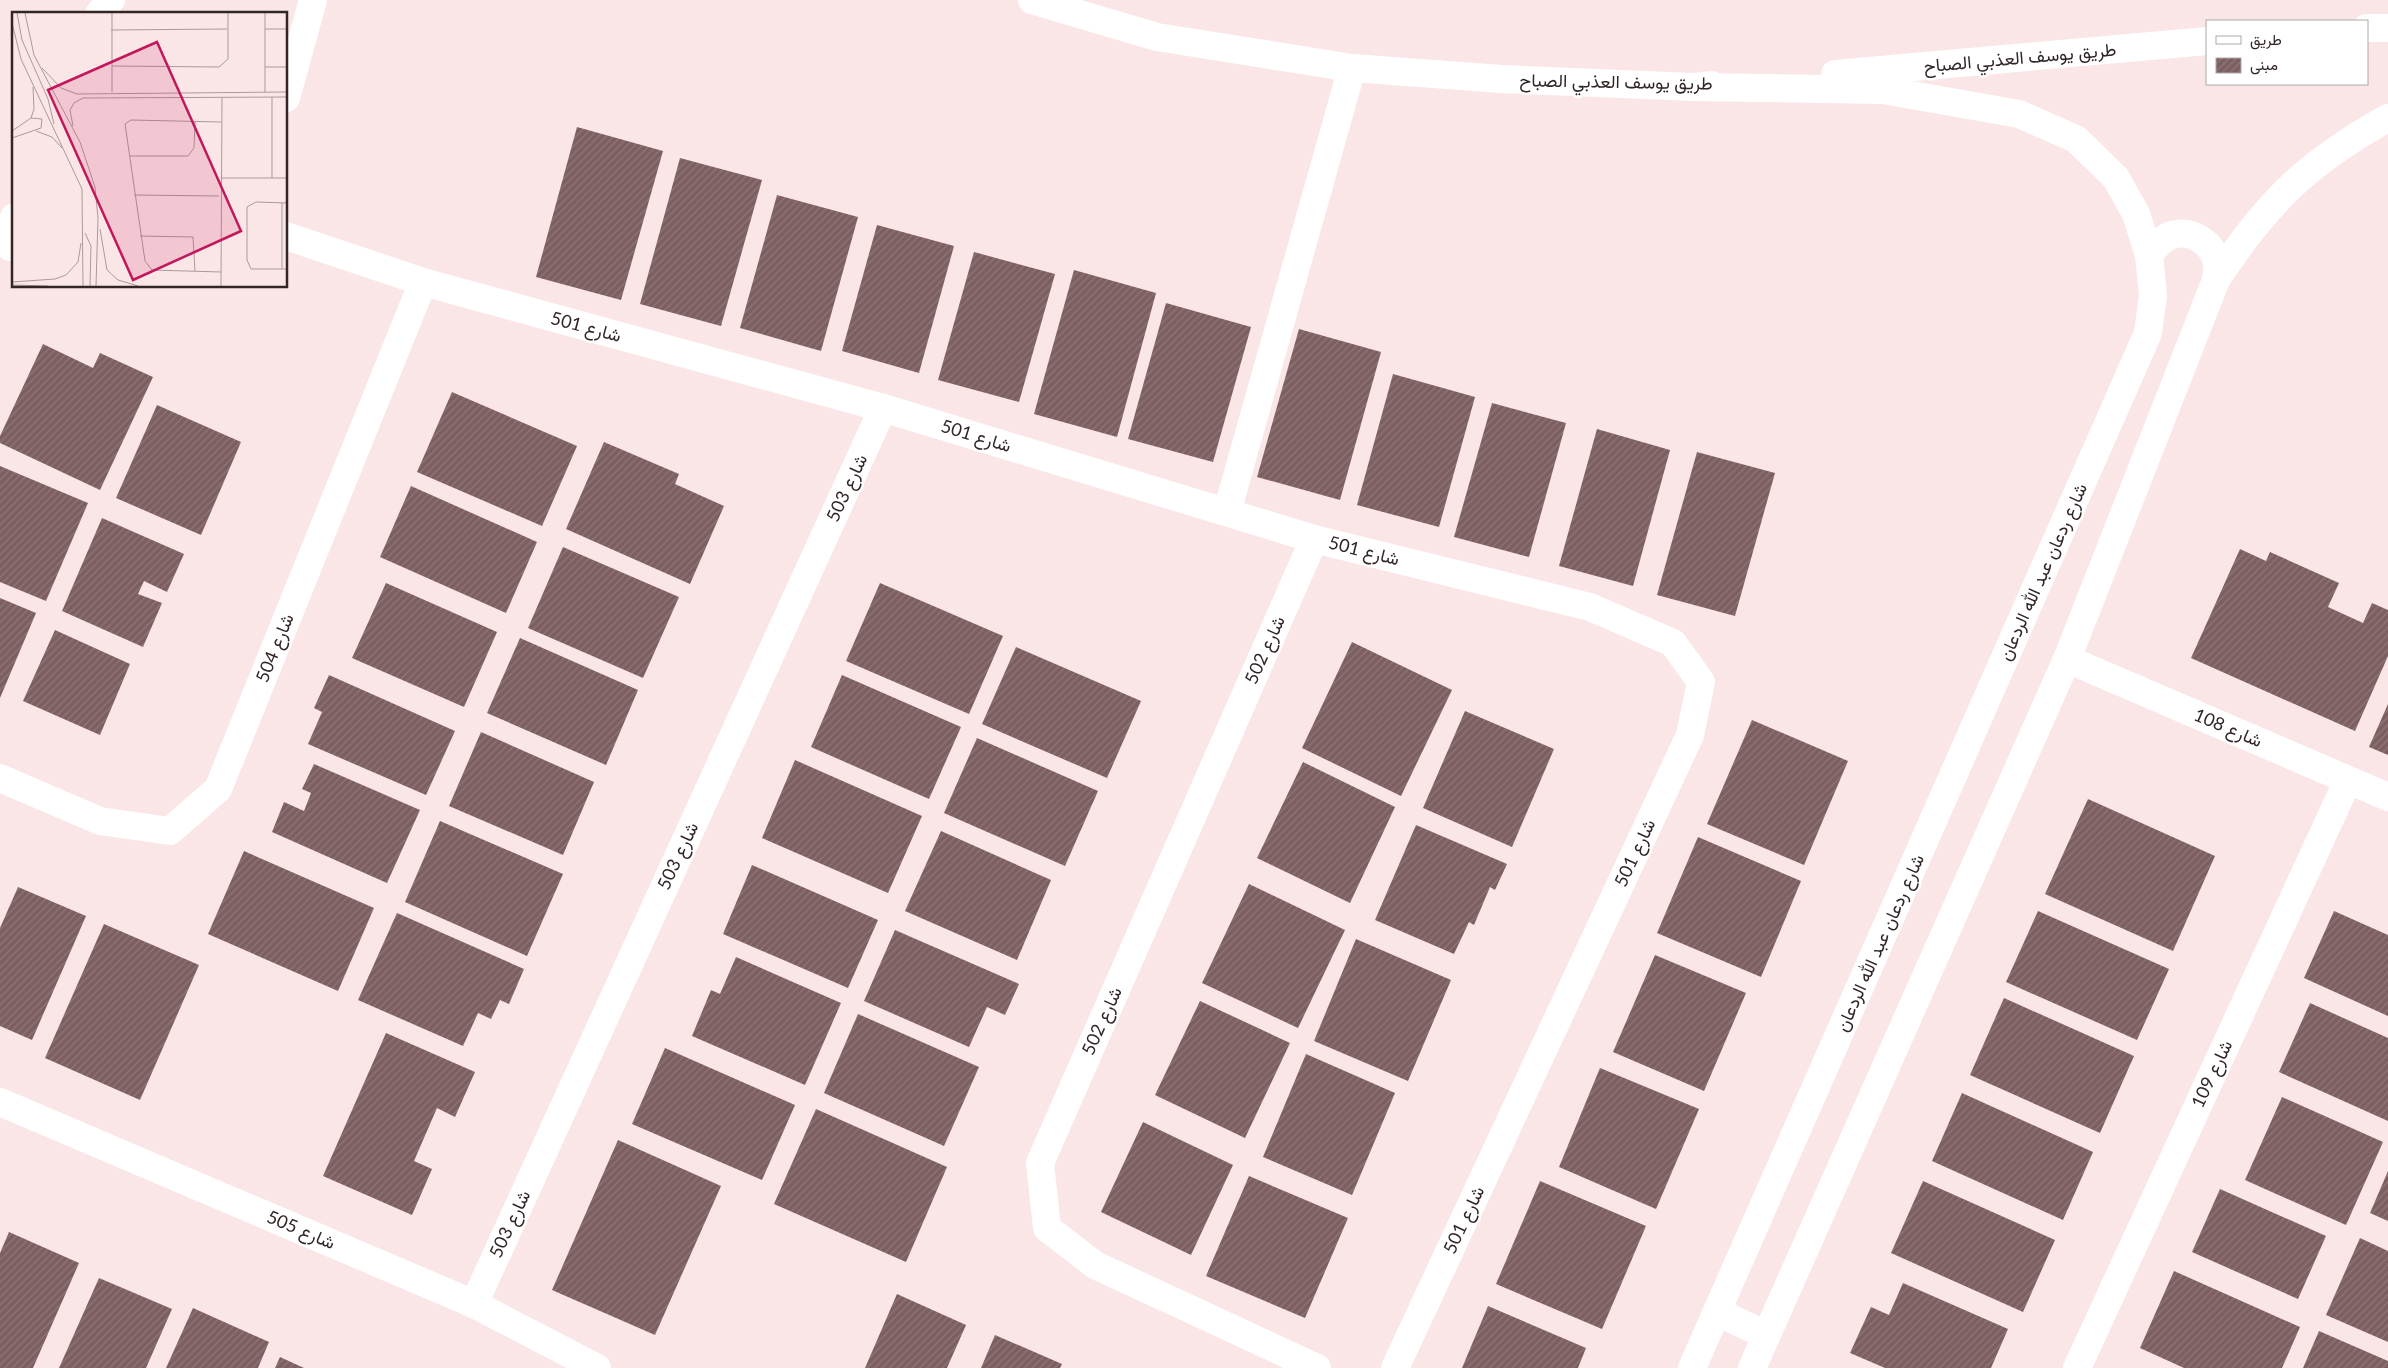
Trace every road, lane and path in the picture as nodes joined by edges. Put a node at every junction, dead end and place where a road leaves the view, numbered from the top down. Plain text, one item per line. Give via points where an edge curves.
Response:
1 (111, 0) edge
2 (313, 0) edge
3 (1032, 0) edge
4 (101, 12) edge
5 (2368, 28) edge
6 (2388, 28) edge
7 (2206, 41) edge
8 (1352, 68) junction
9 (1694, 87) junction
10 (288, 91) edge
11 (2388, 118) edge
12 (12, 229) edge
13 (288, 237) edge
14 (8, 253) edge
15 (2149, 255) junction
16 (2216, 280) junction
17 (423, 282) junction
18 (883, 408) junction
19 (1227, 512) junction
20 (1314, 539) junction
21 (2067, 659) junction
22 (0, 778) edge
23 (2348, 780) junction
24 (2388, 797) edge
25 (0, 1102) edge
26 (474, 1304) junction
27 (1717, 1312) junction
28 (1766, 1335) junction
29 (597, 1368) edge
30 (1317, 1368) edge
31 (1395, 1368) edge
32 (1692, 1368) edge
33 (1752, 1368) edge
34 (2077, 1368) edge

1 - 4 street
2 - 10 street
3 - 8 street, طريق يوسف العذبي الصباح via 1157,37
5 - 6 street
7 - 9 street, طريق يوسف العذبي الصباح
8 - 9 street, طريق يوسف العذبي الصباح via 1502,79
8 - 19 street
9 - 15 street, شارع ردعان عبد الله الردعان via 1884,90 2019,114 2076,139 2116,178 2136,214
11 - 16 street via 2351,138 2311,166 2275,200 2243,238
12 - 14 street
13 - 17 street, شارع 501
15 - 16 street via 2158,243 2172,235 2186,233 2211,249 2217,264
15 - 27 street, شارع ردعان عبد الله الردعان via 2153,295 2148,333
16 - 21 street
17 - 18 street, شارع 501
17 - 22 street, شارع 504 via 218,789 170,831 100,821
18 - 19 street, شارع 501
18 - 26 street, شارع 503
19 - 20 street, شارع 501
20 - 30 street, شارع 502 via 1040,1163 1047,1228 1095,1265
20 - 31 street, شارع 501 via 1590,606 1673,643 1701,682 1690,735
21 - 23 street, شارع 108
21 - 28 street
23 - 24 street, شارع 108
23 - 34 street, شارع 109
25 - 26 street, شارع 505
26 - 29 street, شارع 505
27 - 28 street
27 - 32 street, شارع ردعان عبد الله الردعان
28 - 33 street

